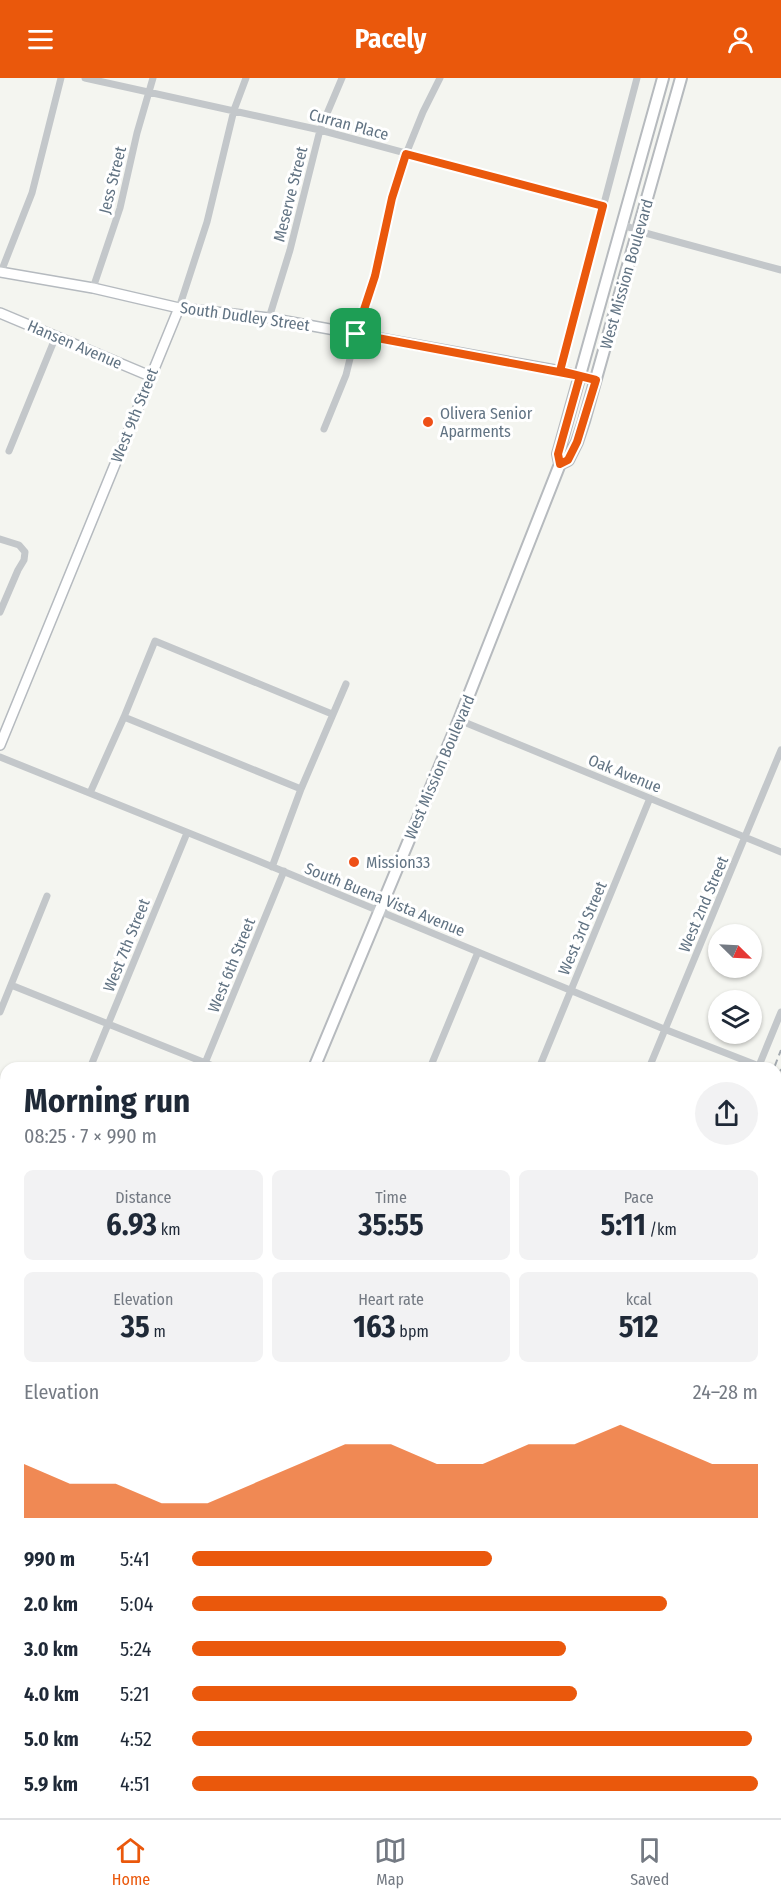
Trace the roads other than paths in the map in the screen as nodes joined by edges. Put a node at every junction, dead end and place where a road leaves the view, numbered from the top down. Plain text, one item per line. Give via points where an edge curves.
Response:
1 (61, 78) edge
2 (85, 78) edge
3 (153, 78) edge
4 (246, 78) edge
5 (342, 78) edge
6 (440, 78) edge
7 (637, 78) edge
8 (663, 78) edge
9 (681, 78) edge
10 (149, 92) junction
11 (234, 110) junction
12 (320, 130) junction
13 (406, 154) junction
14 (603, 206) junction
15 (622, 224) junction
16 (638, 231) junction
17 (781, 270) edge
18 (1, 272) edge
19 (93, 288) junction
20 (179, 308) junction
21 (0, 313) edge
22 (269, 318) junction
23 (356, 334) junction
24 (56, 336) junction
25 (560, 371) junction
26 (150, 376) junction
27 (580, 376) junction
28 (596, 380) junction
29 (324, 429) dead end
30 (9, 451) dead end
31 (560, 464) junction
32 (0, 539) edge
33 (0, 612) edge
34 (346, 684) dead end
35 (332, 714) junction
36 (124, 717) junction
37 (459, 720) junction
38 (0, 746) edge
39 (781, 750) edge
40 (0, 757) edge
41 (301, 789) junction
42 (90, 793) junction
43 (650, 798) junction
44 (187, 833) junction
45 (745, 838) junction
46 (781, 852) edge
47 (272, 867) junction
48 (284, 871) junction
49 (47, 896) dead end
50 (379, 911) junction
51 (478, 952) junction
52 (11, 985) junction
53 (571, 989) junction
54 (0, 1012) edge
55 (781, 1012) edge
56 (108, 1024) junction
57 (664, 1029) junction
58 (92, 1062) edge
59 (197, 1062) edge
60 (205, 1062) edge
61 (316, 1062) edge
62 (432, 1062) edge
63 (541, 1062) edge
64 (651, 1062) edge
65 (746, 1062) edge
66 (760, 1062) edge

1 - 18 street via 32,193
2 - 10 street, Curran Place
3 - 10 street, Jess Street
4 - 11 street, West 9th Street
5 - 12 street, Meserve Street
6 - 13 street
7 - 14 street
8 - 15 main road, West Mission Boulevard
9 - 16 main road, West Mission Boulevard
10 - 11 street, Curran Place
10 - 19 street, Jess Street via 120,208
11 - 12 street, Curran Place
11 - 20 street, West 9th Street via 207,222
12 - 13 street, Curran Place
12 - 22 street, Meserve Street
13 - 14 street, Curran Place
13 - 23 street
14 - 25 street
15 - 16 street
15 - 27 main road, West Mission Boulevard
16 - 17 street
16 - 28 main road, West Mission Boulevard
18 - 19 street, South Dudley Street
19 - 20 street, South Dudley Street
20 - 22 street, South Dudley Street
20 - 26 street, West 9th Street
21 - 24 street, Hansen Avenue
22 - 23 street, South Dudley Street
23 - 25 street, South Dudley Street
23 - 29 street via 346,375
24 - 26 street, Hansen Avenue
24 - 30 street
25 - 27 street, South Dudley Street
26 - 38 street, West 9th Street
27 - 28 street, South Dudley Street
27 - 31 main road, West Mission Boulevard via 558,454
28 - 31 main road, West Mission Boulevard via 577,442 568,460
31 - 37 main road, West Mission Boulevard
32 - 33 street via 19,545 25,552
34 - 35 street
35 - 36 street via 155,640
35 - 41 street
36 - 41 street
36 - 42 street
37 - 43 street, Oak Avenue
37 - 50 main road, West Mission Boulevard
39 - 45 street, West 2nd Street
40 - 42 street, South Buena Vista Avenue
41 - 47 street
42 - 44 street, South Buena Vista Avenue
43 - 45 street, Oak Avenue
43 - 53 street, West 3rd Street
44 - 47 street, South Buena Vista Avenue
44 - 56 street, West 7th Street
45 - 46 street, Oak Avenue
45 - 57 street, West 2nd Street
47 - 48 street, South Buena Vista Avenue
48 - 50 street, South Buena Vista Avenue
48 - 60 street, West 6th Street
49 - 52 street
50 - 51 street, South Buena Vista Avenue
50 - 61 main road, West Mission Boulevard
51 - 53 street, South Buena Vista Avenue
51 - 62 street
52 - 54 street
52 - 56 street
53 - 57 street, South Buena Vista Avenue
53 - 63 street, West 3rd Street
55 - 66 street
56 - 58 street, West 7th Street
56 - 59 street
57 - 64 street, West 2nd Street
57 - 65 street, South Buena Vista Avenue

